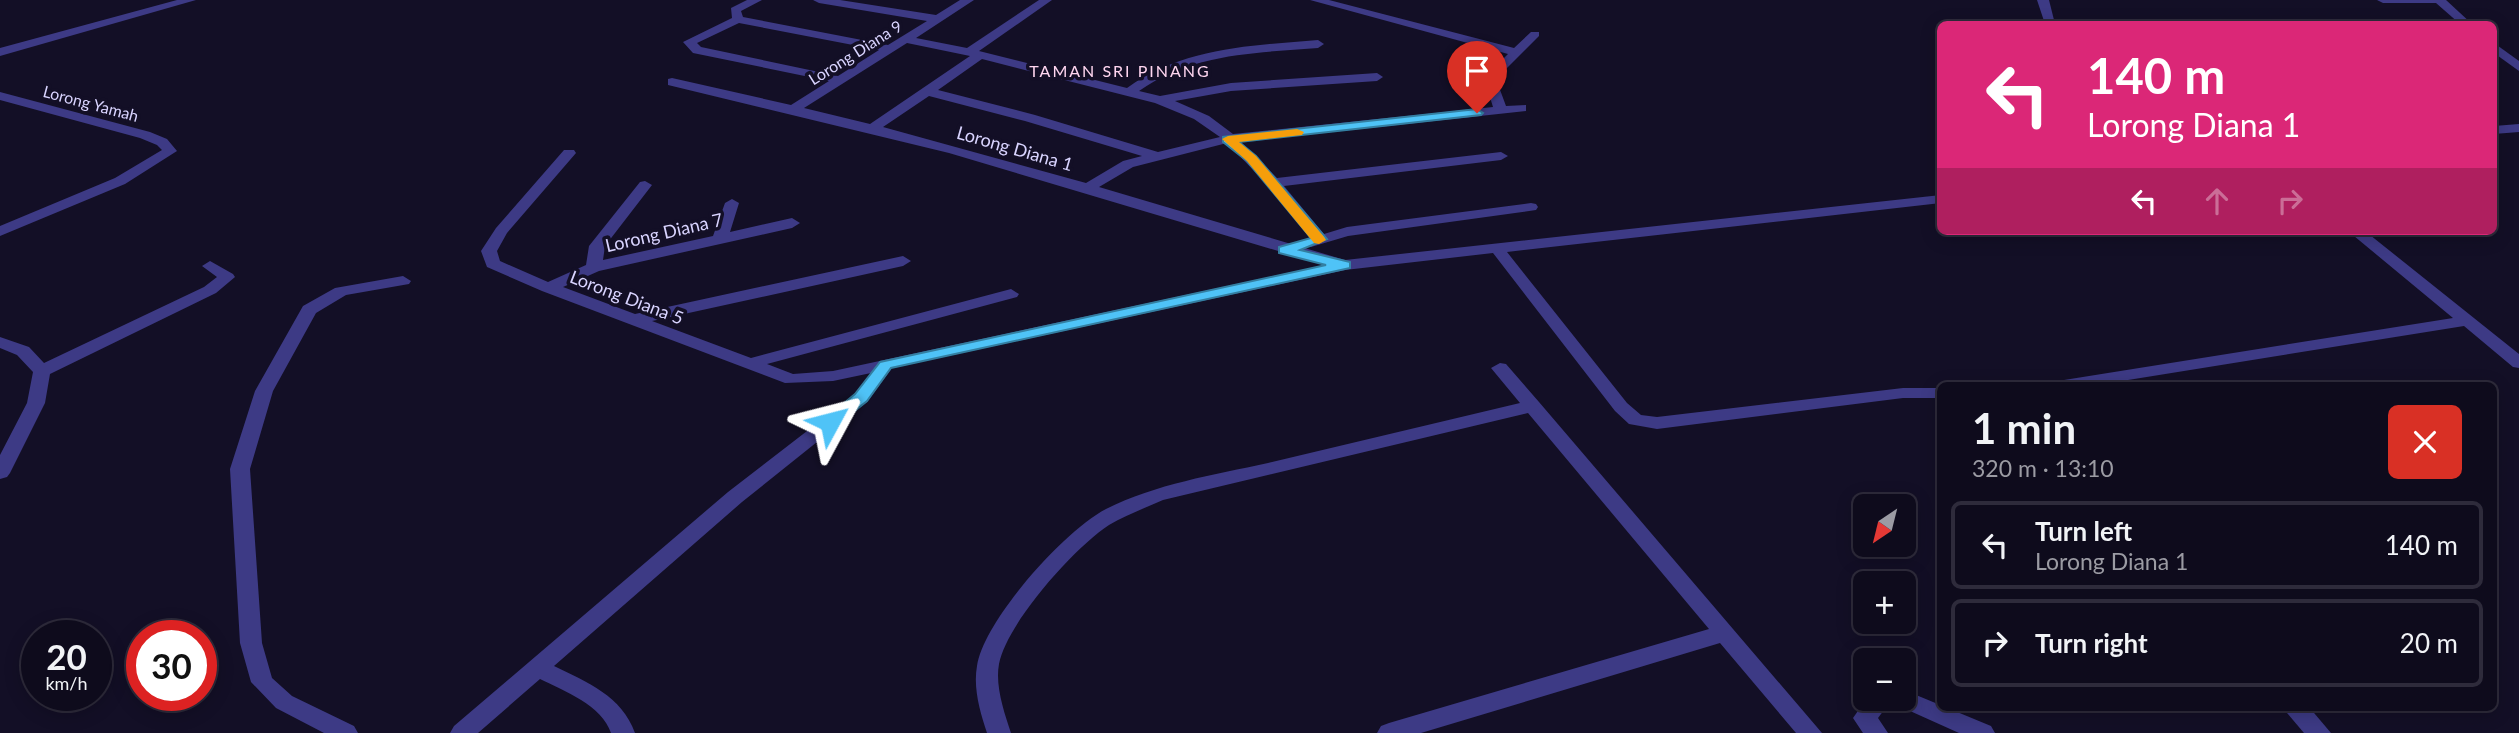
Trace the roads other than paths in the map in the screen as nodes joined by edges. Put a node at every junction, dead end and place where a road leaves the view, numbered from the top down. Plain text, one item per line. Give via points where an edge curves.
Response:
1 (190, 0) edge
2 (756, 0) edge
3 (819, 0) edge
4 (968, 0) edge
5 (1046, 0) edge
6 (1315, 0) edge
7 (2043, 0) edge
8 (2383, 0) edge
9 (2439, 0) edge
10 (738, 19) junction
11 (937, 19) junction
12 (2049, 21) edge
13 (2463, 21) edge
14 (1535, 34) dead end
15 (905, 39) junction
16 (1318, 44) dead end
17 (890, 49) junction
18 (2497, 49) edge
19 (0, 52) edge
20 (1514, 52) junction
21 (974, 54) junction
22 (2519, 67) edge
23 (1377, 77) dead end
24 (841, 80) junction
25 (672, 82) dead end
26 (927, 91) junction
27 (1129, 92) junction
28 (0, 96) edge
29 (1160, 100) junction
30 (794, 108) junction
31 (1521, 108) dead end
32 (1501, 110) junction
33 (872, 128) junction
34 (2519, 128) edge
35 (2497, 130) edge
36 (1228, 139) junction
37 (569, 153) dead end
38 (1155, 156) junction
39 (1502, 156) dead end
40 (1272, 183) junction
41 (645, 186) dead end
42 (1086, 189) junction
43 (1937, 199) edge
44 (732, 203) dead end
45 (1531, 207) dead end
46 (792, 223) dead end
47 (0, 231) edge
48 (2361, 235) edge
49 (720, 239) junction
50 (1320, 239) junction
51 (1284, 250) junction
52 (1498, 250) junction
53 (903, 261) dead end
54 (1345, 265) junction
55 (210, 266) dead end
56 (594, 267) junction
57 (403, 281) dead end
58 (548, 288) junction
59 (1011, 294) dead end
60 (633, 320) junction
61 (2466, 321) junction
62 (0, 342) edge
63 (2519, 363) edge
64 (750, 365) junction
65 (886, 365) junction
66 (1500, 368) dead end
67 (42, 371) junction
68 (2083, 382) edge
69 (1937, 393) edge
70 (1533, 406) junction
71 (0, 473) edge
72 (1725, 633) junction
73 (538, 668) junction
74 (1916, 705) edge
75 (1871, 711) edge
76 (2298, 711) edge
77 (345, 733) edge
78 (462, 733) edge
79 (623, 733) edge
80 (999, 733) edge
81 (1390, 733) edge
82 (1810, 733) edge
83 (1876, 733) edge
84 (1983, 733) edge
85 (2319, 733) edge

1 - 19 street
2 - 10 street via 735,10
3 - 11 street
4 - 11 street, Lorong Diana 9
5 - 21 street
6 - 20 street
7 - 12 street
8 - 9 street
9 - 13 street
10 - 17 street
10 - 24 street via 689,42 696,50
11 - 15 street, Lorong Diana 9
14 - 20 street
15 - 17 street, Lorong Diana 9
15 - 21 street
16 - 27 street via 1191,60 1160,72
17 - 24 street, Lorong Diana 9
18 - 22 street
20 - 32 street via 1490,78
21 - 26 street
21 - 27 street
23 - 29 street via 1231,87
24 - 30 street, Lorong Diana 9
25 - 30 street, Lorong Diana 1
26 - 33 street
26 - 38 street
27 - 29 street
28 - 47 street, Lorong Yamah via 145,135 170,151 120,181
29 - 36 street via 1205,120
30 - 33 street, Lorong Diana 1
31 - 32 street
32 - 36 street
33 - 42 street, Lorong Diana 1
34 - 35 street
36 - 38 street
36 - 40 street
37 - 58 street, Lorong Diana 5 via 489,251 493,264
38 - 42 street via 1128,164
39 - 40 street
40 - 50 street
41 - 56 street via 597,246
42 - 51 street, Lorong Diana 1
43 - 52 street
44 - 49 street
45 - 50 street
46 - 49 street, Lorong Diana 7
48 - 61 street
49 - 56 street, Lorong Diana 7
50 - 51 street
51 - 54 street, Lorong Diana 1
52 - 54 street
52 - 69 street via 1636,420 1657,423 1903,393
53 - 60 street
54 - 65 street, Lorong Diana 5
55 - 67 street via 227,277 210,290
56 - 58 street, Lorong Diana 7
57 - 77 street via 341,291 309,310 264,391 240,469 251,643 262,682 284,702
58 - 60 street, Lorong Diana 5
59 - 64 street
60 - 64 street, Lorong Diana 5
61 - 63 street
61 - 68 street
62 - 67 street via 23,351
64 - 65 street, Lorong Diana 5 via 791,379
65 - 73 street via 861,398 735,498
66 - 70 street
67 - 71 street via 36,403
70 - 72 street
70 - 80 street via 1157,495 1101,521 1069,546 1018,609 988,662 991,711
72 - 81 street
72 - 82 street
73 - 78 street
73 - 79 street via 600,702 622,723
74 - 84 street
75 - 83 street via 1865,718
76 - 85 street

